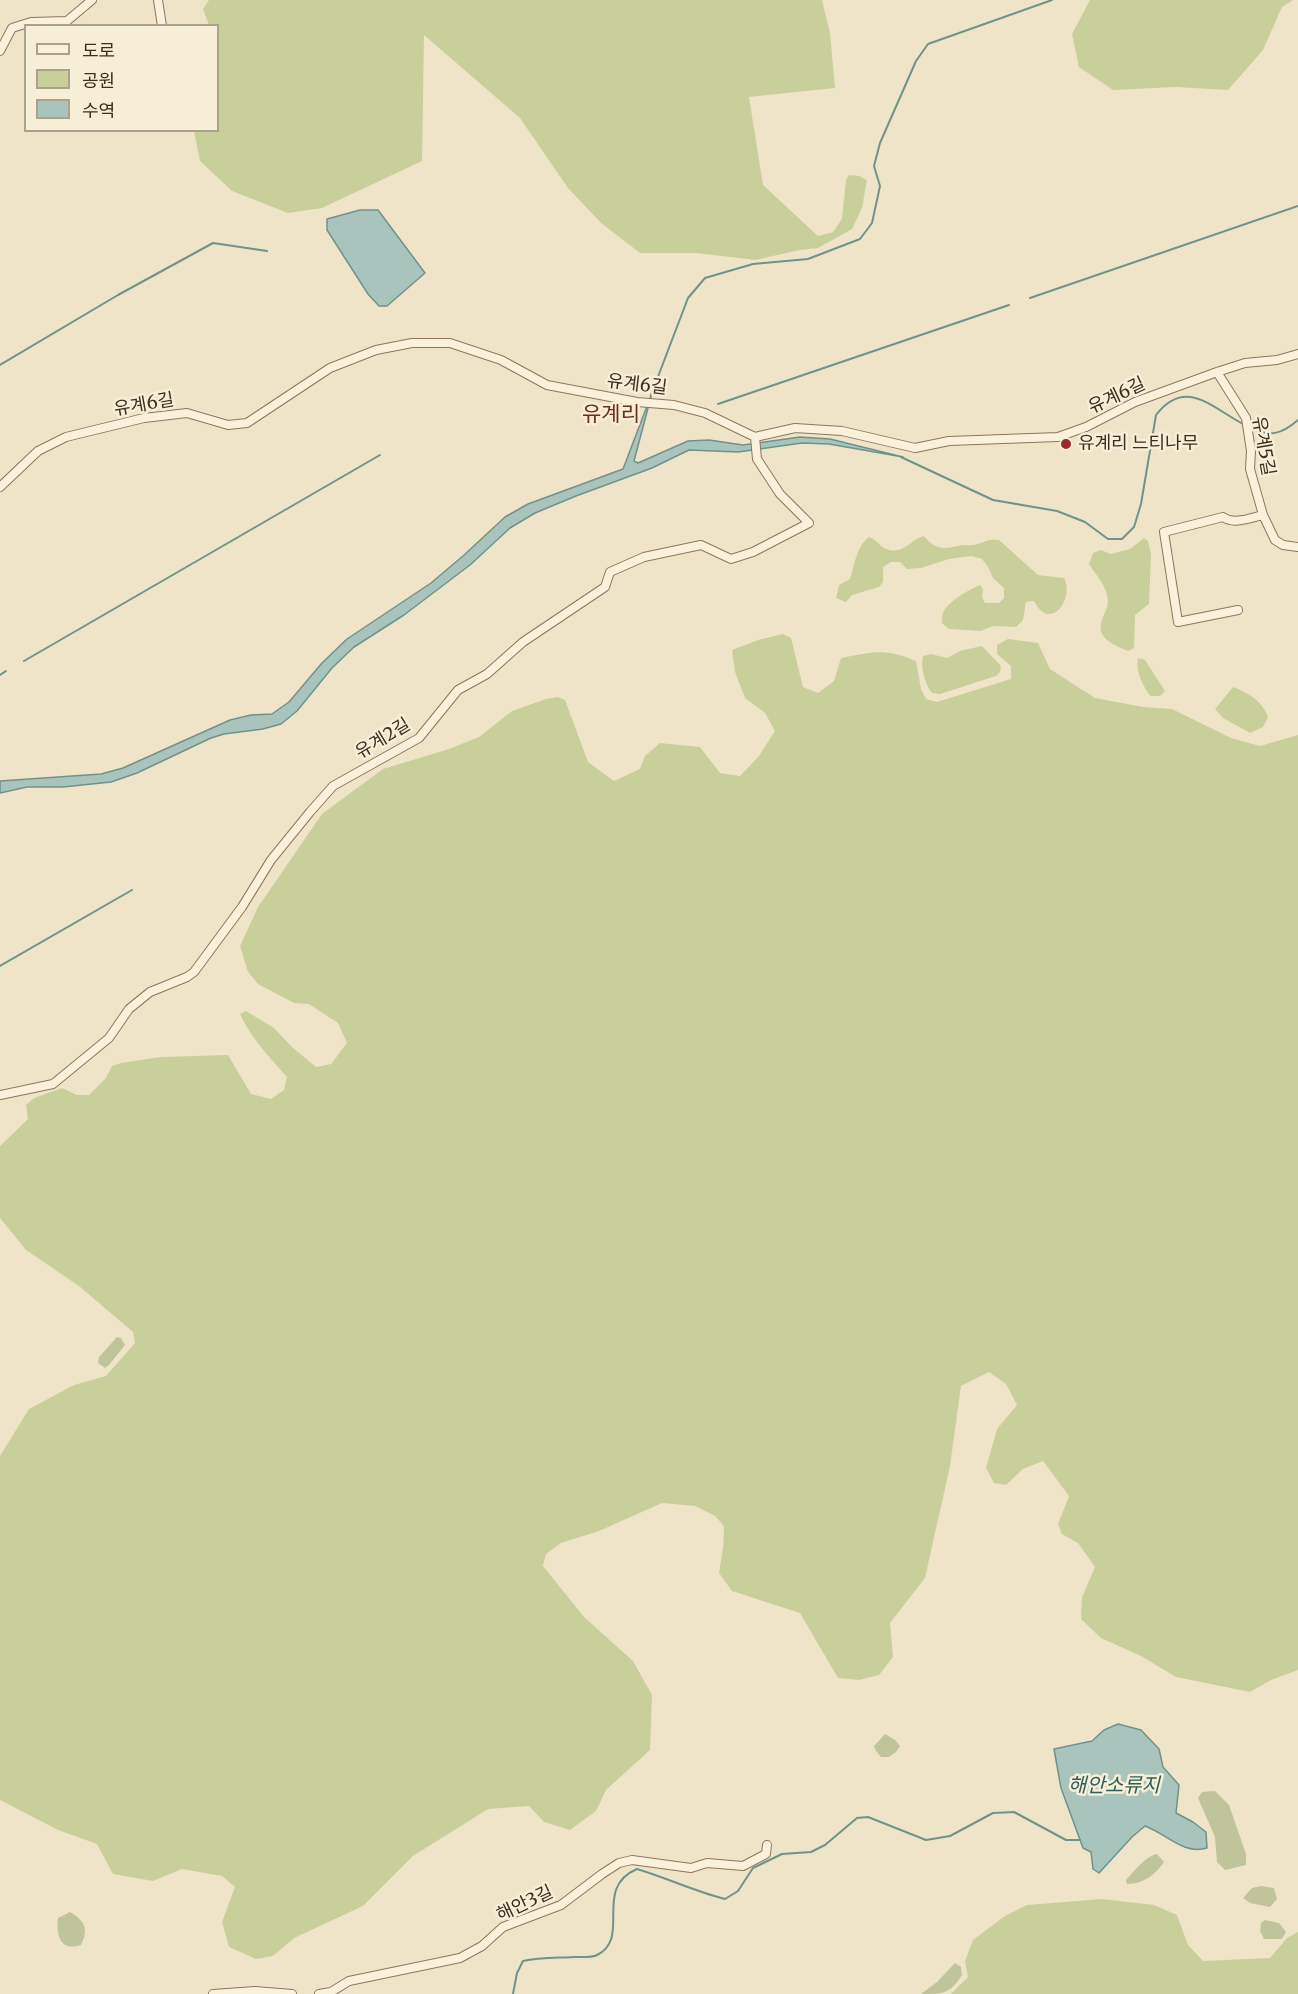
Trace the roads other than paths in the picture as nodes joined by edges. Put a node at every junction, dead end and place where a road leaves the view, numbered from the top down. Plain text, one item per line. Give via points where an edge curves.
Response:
1 (92, 0) edge
2 (158, 0) edge
3 (24, 24) edge
4 (25, 24) edge
5 (162, 24) edge
6 (0, 51) edge
7 (1298, 354) edge
8 (1217, 372) junction
9 (755, 437) junction
10 (0, 487) edge
11 (1263, 515) junction
12 (1298, 547) edge
13 (1238, 610) dead end
14 (0, 1095) edge
15 (767, 1845) dead end
16 (213, 1994) edge
17 (292, 1994) edge
18 (320, 1994) edge

1 - 4 street via 67,21
2 - 5 street
3 - 6 street via 12,28
7 - 8 street, 유계6길
8 - 9 street, 유계6길 via 1135,402 1058,437 949,441 915,448 842,432 795,428
8 - 11 street, 유계5길 via 1246,418 1250,470
9 - 10 street, 유계6길 via 705,413 674,405 547,385 501,360 450,343 412,343 376,350 330,368 247,423 228,424 187,413 144,418 66,437 38,451
9 - 14 street, 유계2길 via 757,459 780,494 809,523 731,559 701,545 644,557 610,572 605,587 523,642 487,674 458,690 419,738 333,786 271,860 194,972 150,992 129,1009 109,1038 53,1084
11 - 12 street, 유계5길 via 1275,540
11 - 13 street via 1239,521 1222,517 1164,532 1178,622
15 - 18 street, 해안3길 via 766,1854 743,1866 706,1863 691,1868 632,1860 619,1863 561,1905 503,1927 482,1946 459,1958 350,1981
16 - 17 street

